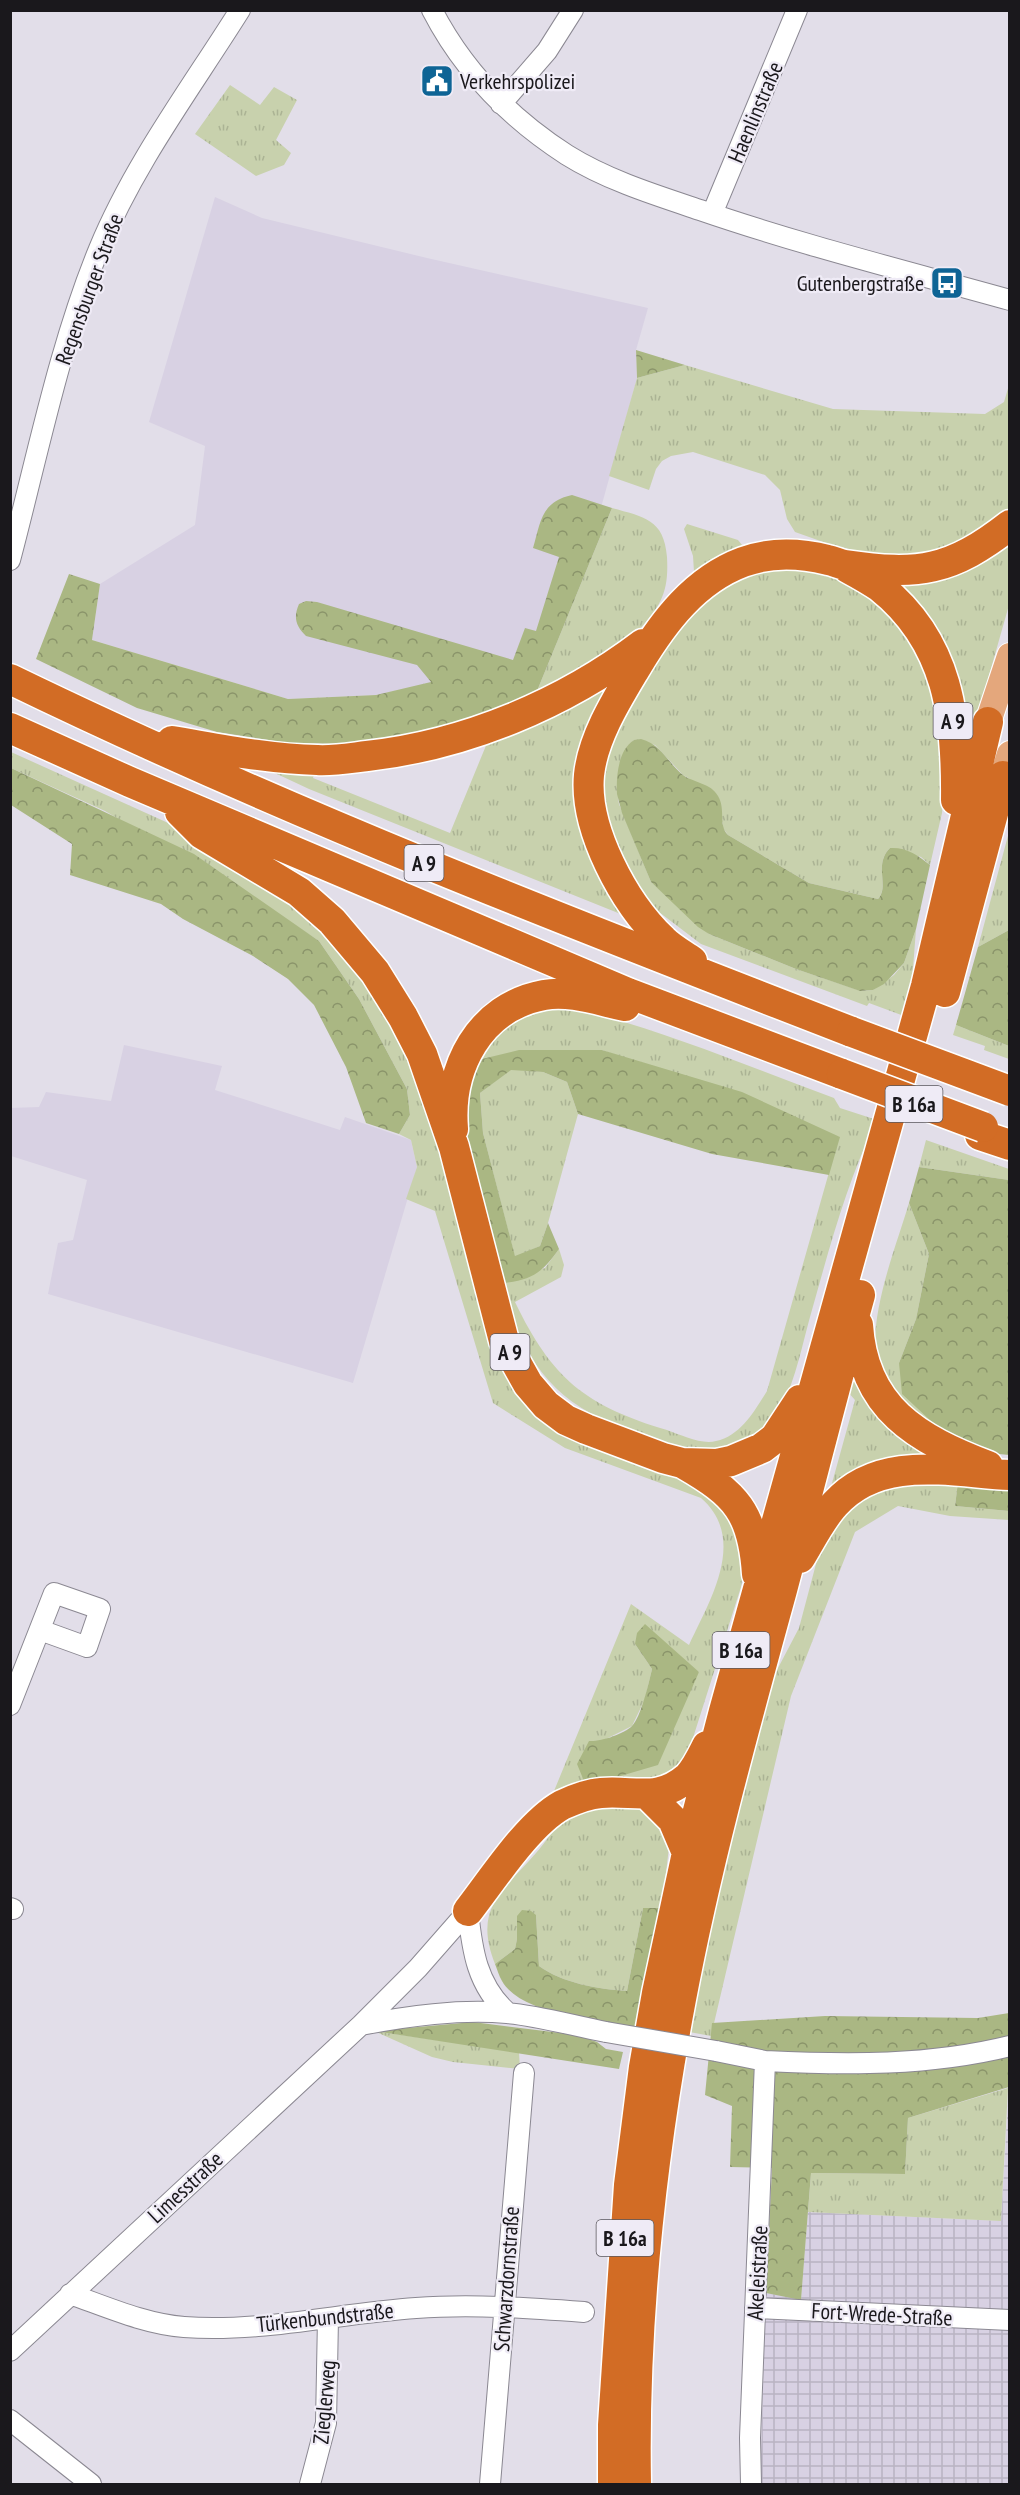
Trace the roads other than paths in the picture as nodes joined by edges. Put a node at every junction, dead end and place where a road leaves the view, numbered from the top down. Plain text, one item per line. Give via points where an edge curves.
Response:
1 (240, 10) edge
2 (432, 10) edge
3 (573, 10) edge
4 (797, 10) edge
5 (501, 104) junction
6 (712, 214) junction
7 (1010, 300) edge
8 (1010, 525) edge
9 (10, 560) edge
10 (843, 564) junction
11 (655, 635) junction
12 (1010, 656) edge
13 (10, 679) edge
14 (1010, 697) edge
15 (988, 722) junction
16 (15, 730) edge
17 (132, 735) junction
18 (1006, 765) edge
19 (130, 782) junction
20 (1010, 809) edge
21 (180, 812) junction
22 (969, 902) junction
23 (942, 919) junction
24 (721, 982) junction
25 (659, 1014) junction
26 (841, 1078) junction
27 (1010, 1091) edge
28 (991, 1133) edge
29 (1010, 1145) edge
30 (454, 1147) junction
31 (857, 1307) junction
32 (817, 1372) junction
33 (682, 1463) junction
34 (1009, 1475) edge
35 (770, 1589) junction
36 (40, 1630) dead end
37 (10, 1705) edge
38 (724, 1711) junction
39 (648, 1795) junction
40 (687, 1853) junction
41 (468, 1911) junction
42 (508, 2013) junction
43 (361, 2025) junction
44 (1010, 2046) edge
45 (765, 2061) junction
46 (524, 2073) dead end
47 (70, 2294) junction
48 (505, 2306) junction
49 (755, 2307) junction
50 (584, 2312) dead end
51 (328, 2318) junction
52 (1010, 2320) edge
53 (10, 2351) edge
54 (10, 2420) edge
55 (91, 2484) edge
56 (310, 2484) edge
57 (490, 2484) edge
58 (614, 2484) edge
59 (636, 2484) edge
60 (751, 2484) edge

1 - 9 street, Regensburger Straße via 130,184 99,250 60,369
2 - 5 street via 461,57
3 - 5 street via 547,51
4 - 6 street, Haenlinstraße
5 - 6 street via 569,156 606,175
6 - 7 street via 806,245
8 - 10 highway, A 9 via 969,555 932,568
10 - 11 highway, A 9 via 779,554 744,562 710,578
10 - 23 highway, A 9 via 878,586 909,615 943,676 957,750 956,801
11 - 17 highway, A 9 via 600,675 551,701 421,748 319,760 280,758
11 - 24 highway, A 9 via 610,712 600,737 589,773 592,812 614,872 639,912 663,940
12 - 15 main road, B 16a
13 - 17 highway, A 9
14 - 15 main road
15 - 23 highway, B 16a
16 - 19 highway, A 9
17 - 24 highway, A 9 via 374,843
18 - 22 highway, B 16a
19 - 21 highway, A 9
19 - 26 highway, A 9 via 627,993
20 - 22 highway
21 - 25 highway, A 9
21 - 30 highway, A 9 via 202,834 299,892 358,950 403,1017 422,1054
22 - 31 highway, B 16a
23 - 32 highway, B 16a
24 - 27 highway, A 9, bridge
25 - 26 highway, A 9
25 - 30 highway, A 9 via 577,996 545,994 507,1010 479,1032 462,1060 452,1113
26 - 28 highway, A 9, bridge
28 - 29 highway, A 9
30 - 33 highway, A 9 via 499,1325 528,1384 566,1420
31 - 34 highway via 863,1364 882,1401 914,1430
31 - 35 highway, B 16a
32 - 33 highway, A 9 via 775,1438 762,1448 717,1464
32 - 35 highway, B 16a
33 - 35 highway, A 9 via 712,1480 738,1504 750,1527
34 - 35 highway via 904,1469 876,1475 835,1503
35 - 38 highway, B 16a
35 - 59 highway, B 16a via 669,2068 645,2257
36 - 37 street
38 - 39 highway via 690,1775 664,1791
38 - 40 highway, B 16a
39 - 40 highway via 673,1820
39 - 41 highway via 602,1793 560,1806 536,1826
40 - 58 highway, B 16a via 653,2014 629,2185 613,2425
41 - 42 street via 479,1974 494,2001
41 - 43 street, Limesstraße
42 - 43 street via 406,2016
42 - 45 street, bridge
43 - 47 street, Limesstraße
44 - 45 street via 923,2061
45 - 49 street, Akeleistraße
46 - 48 street, Schwarzdornstraße
47 - 51 street, Türkenbundstraße via 136,2317 184,2327
47 - 53 street, Limesstraße
48 - 50 street, Türkenbundstraße
48 - 51 street, Türkenbundstraße via 416,2308
48 - 57 street, Schwarzdornstraße
49 - 52 street, Fort-Wrede-Straße
49 - 60 street, Akeleistraße
51 - 56 street, Zieglerweg via 326,2423
54 - 55 street

